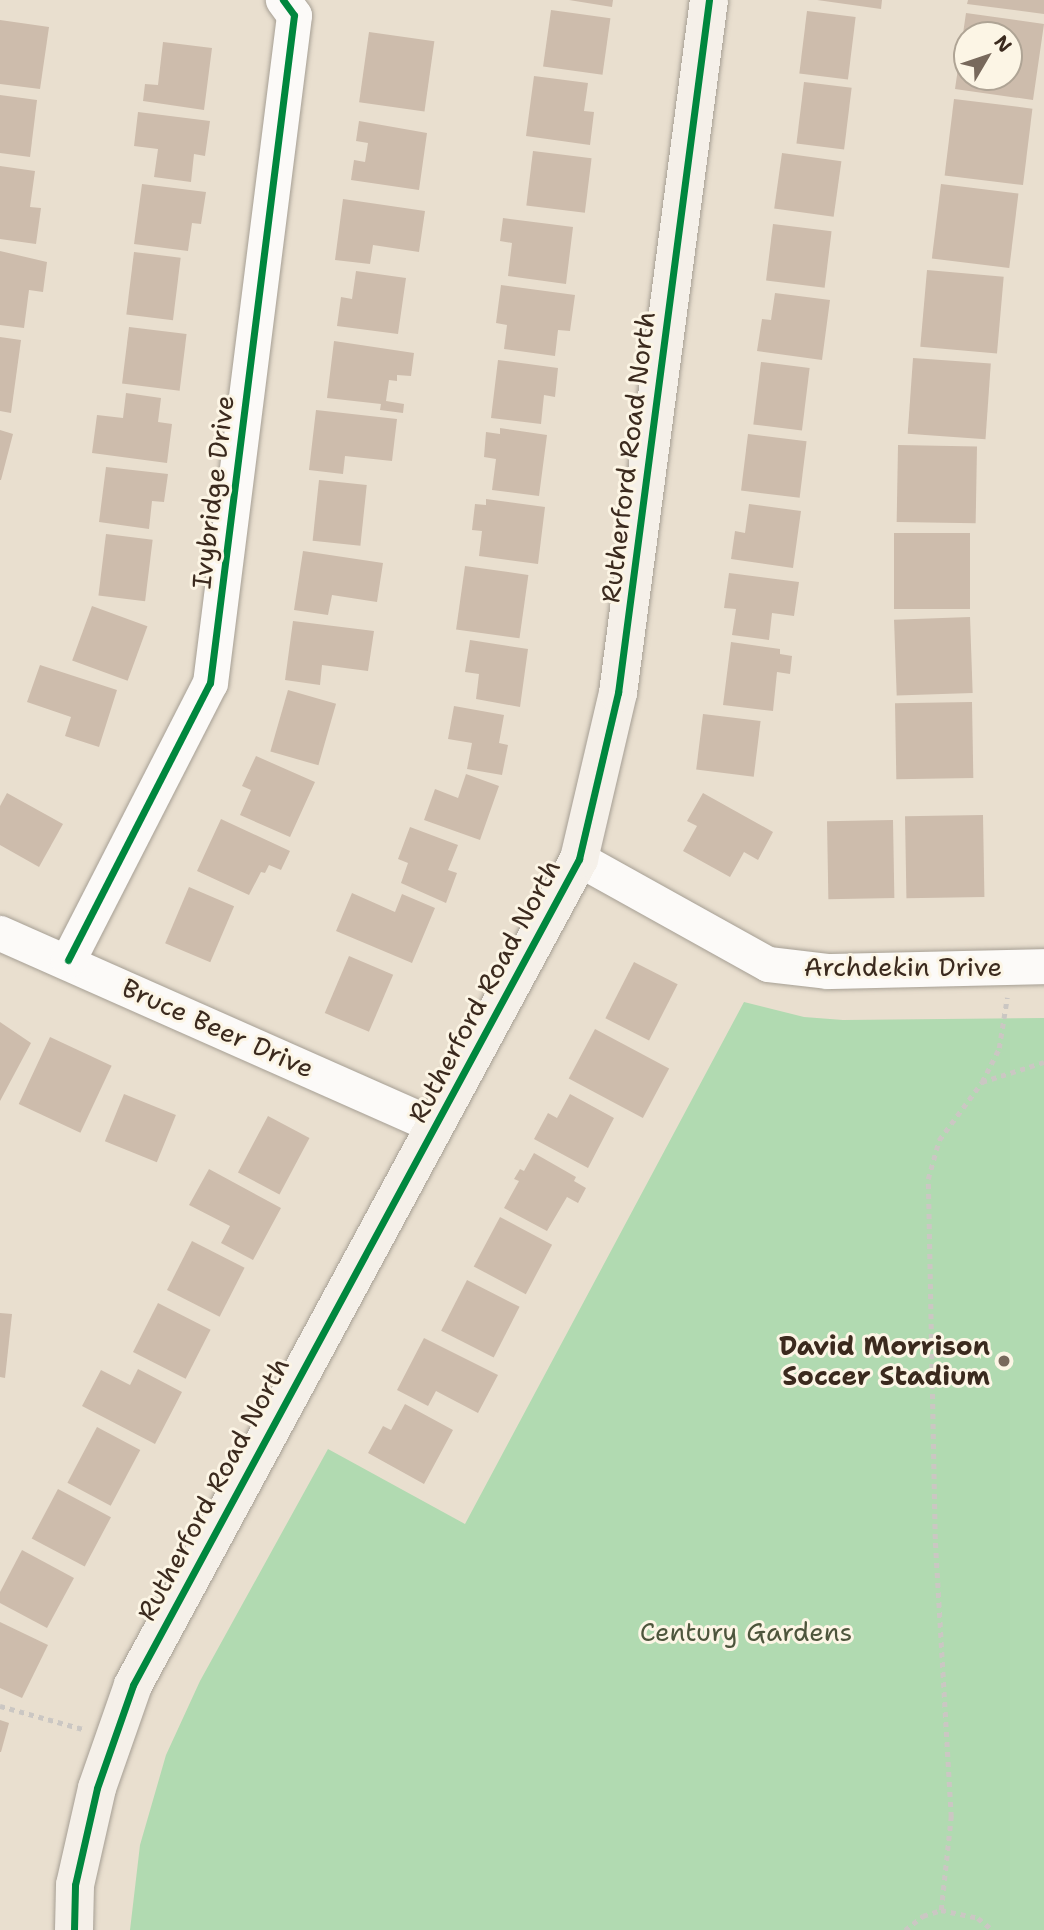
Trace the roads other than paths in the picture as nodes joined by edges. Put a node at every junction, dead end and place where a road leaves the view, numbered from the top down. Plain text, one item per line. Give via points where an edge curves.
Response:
1 (283, 0) edge
2 (709, 0) edge
3 (579, 859) junction
4 (0, 933) edge
5 (68, 960) junction
6 (1028, 966) edge
7 (435, 1126) junction
8 (74, 1930) edge

1 - 5 street, Ivybridge Drive via 294,15 210,682
2 - 3 street, Rutherford Road North via 618,693
3 - 6 street, Archdekin Drive via 768,964 827,971
3 - 7 street, Rutherford Road North
4 - 5 street, Bruce Beer Drive
5 - 7 street, Bruce Beer Drive
7 - 8 street, Rutherford Road North via 133,1685 97,1788 75,1885

